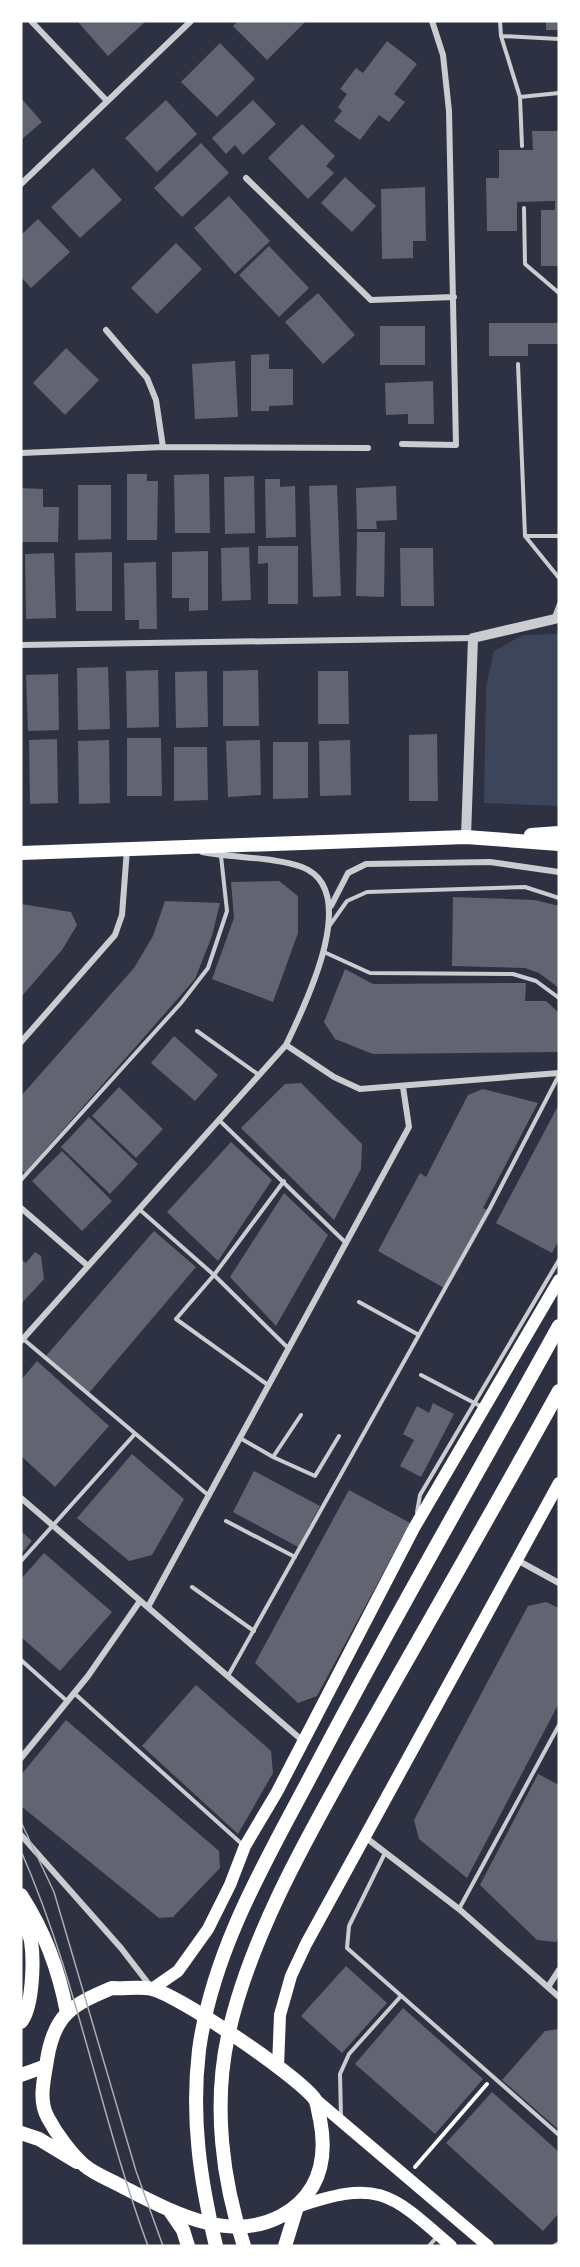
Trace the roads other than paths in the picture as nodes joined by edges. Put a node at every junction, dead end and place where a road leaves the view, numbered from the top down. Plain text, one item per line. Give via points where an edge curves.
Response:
1 (31, 21) edge
2 (191, 21) edge
3 (432, 21) edge
4 (500, 21) edge
5 (501, 36) junction
6 (559, 39) edge
7 (559, 93) edge
8 (520, 98) junction
9 (107, 101) junction
10 (522, 146) dead end
11 (246, 178) dead end
12 (21, 184) edge
13 (524, 207) dead end
14 (559, 293) edge
15 (454, 297) junction
16 (106, 330) dead end
17 (518, 364) dead end
18 (402, 444) dead end
19 (163, 447) junction
20 (368, 448) dead end
21 (21, 453) edge
22 (525, 536) junction
23 (559, 536) edge
24 (559, 578) edge
25 (559, 604) edge
26 (556, 618) edge
27 (473, 638) junction
28 (21, 645) edge
29 (559, 833) edge
30 (466, 837) junction
31 (559, 844) edge
32 (182, 847) junction
33 (127, 849) junction
34 (21, 853) edge
35 (221, 856) junction
36 (559, 872) edge
37 (559, 898) edge
38 (330, 908) junction
39 (330, 926) junction
40 (323, 952) junction
41 (559, 998) edge
42 (197, 1031) dead end
43 (21, 1042) edge
44 (286, 1045) junction
45 (559, 1074) edge
46 (259, 1075) junction
47 (403, 1087) junction
48 (219, 1120) junction
49 (21, 1180) edge
50 (284, 1181) junction
51 (21, 1208) edge
52 (139, 1209) junction
53 (346, 1243) junction
54 (559, 1260) edge
55 (88, 1266) junction
56 (214, 1275) junction
57 (559, 1280) edge
58 (359, 1302) dead end
59 (559, 1326) edge
60 (419, 1335) junction
61 (22, 1339) edge
62 (289, 1348) junction
63 (421, 1375) dead end
64 (269, 1385) junction
65 (559, 1391) edge
66 (478, 1406) junction
67 (301, 1415) dead end
68 (134, 1435) junction
69 (339, 1436) dead end
70 (240, 1438) junction
71 (273, 1457) junction
72 (559, 1483) edge
73 (209, 1496) junction
74 (21, 1498) edge
75 (225, 1521) dead end
76 (52, 1527) junction
77 (295, 1557) junction
78 (517, 1560) junction
79 (21, 1561) edge
80 (559, 1583) edge
81 (192, 1587) dead end
82 (140, 1601) junction
83 (148, 1608) junction
84 (254, 1631) junction
85 (21, 1660) edge
86 (228, 1677) junction
87 (74, 1693) junction
88 (68, 1702) junction
89 (559, 1725) edge
90 (303, 1742) junction
91 (21, 1758) edge
92 (21, 1835) edge
93 (364, 1836) junction
94 (245, 1846) junction
95 (386, 1853) junction
96 (21, 1895) edge
97 (459, 1909) junction
98 (21, 1914) edge
99 (559, 1970) edge
100 (548, 1987) junction
101 (152, 1989) junction
102 (401, 1996) junction
103 (559, 1997) edge
104 (67, 2013) junction
105 (21, 2022) edge
106 (46, 2066) junction
107 (278, 2067) junction
108 (21, 2075) edge
109 (315, 2099) junction
110 (341, 2122) junction
111 (21, 2133) edge
112 (559, 2135) edge
113 (84, 2166) junction
114 (297, 2207) junction
115 (170, 2211) junction
116 (438, 2235) junction
117 (559, 2243) edge
118 (188, 2246) edge
119 (216, 2246) edge
120 (244, 2246) edge
121 (285, 2246) edge
122 (429, 2246) edge
123 (451, 2246) edge
124 (488, 2246) edge
125 (554, 2246) edge

1 - 9 street
2 - 9 street
3 - 15 street via 443,55 450,111
4 - 5 lane
5 - 6 lane
5 - 8 lane
7 - 8 lane
8 - 10 lane
9 - 12 street
11 - 15 street via 371,300
13 - 14 lane via 525,264
15 - 18 street via 456,445
16 - 19 street via 147,378 156,400
17 - 22 lane
19 - 20 street
19 - 21 street
22 - 23 lane
22 - 24 lane
25 - 26 lane
26 - 27 street
27 - 28 street
27 - 30 street
29 - 30 highway
30 - 31 highway
30 - 32 highway
32 - 33 highway
32 - 35 street
33 - 34 highway
33 - 43 street via 122,915 115,935
35 - 38 street via 304,868 327,891
35 - 49 lane via 227,911 208,968
36 - 38 street via 490,862 366,864 348,873
37 - 39 lane via 525,887 367,892 347,901
38 - 39 street
39 - 40 street
40 - 41 lane via 370,974 513,974 536,981
40 - 44 street
42 - 46 lane
44 - 46 street
44 - 47 street via 333,1077 360,1089
45 - 47 street
45 - 60 lane
46 - 48 street
47 - 53 street via 409,1127
48 - 50 lane
48 - 52 street
50 - 53 lane
50 - 56 lane
51 - 55 street
52 - 55 street
52 - 56 lane
53 - 62 street
54 - 66 lane
55 - 61 street
56 - 62 lane
56 - 64 lane via 176,1319
57 - 66 main road
58 - 60 lane
59 - 119 highway via 374,1655 253,1884 230,1939 205,2019 195,2106 200,2179
60 - 77 lane
61 - 68 lane
62 - 64 street
63 - 66 lane
64 - 70 street
65 - 120 highway via 308,1838 242,1987 227,2037 221,2125 225,2174
66 - 90 main road
67 - 71 lane
68 - 73 lane
68 - 76 lane
69 - 71 lane via 315,1476
70 - 71 lane
70 - 73 street
72 - 78 main road
73 - 83 street
74 - 76 street
75 - 77 lane
76 - 79 lane
76 - 82 street
77 - 84 lane
78 - 80 street
78 - 93 main road
81 - 84 lane
82 - 83 street
82 - 87 street
83 - 86 street
84 - 86 lane
85 - 88 lane
86 - 90 street
87 - 88 street
87 - 94 lane
88 - 91 street
89 - 97 lane
90 - 94 main road
92 - 101 street
93 - 95 street
93 - 107 main road via 291,1976 280,2014
94 - 101 main road via 208,1929 178,1971
95 - 97 street
95 - 102 lane via 349,1926 347,1948
96 - 104 highway via 36,1918 60,1974
97 - 100 street
98 - 105 highway via 31,1940 33,1974 26,2016
99 - 100 street
100 - 103 street
101 - 104 highway via 112,1988
101 - 107 highway via 196,2012
102 - 110 lane via 349,2054 340,2074
102 - 112 lane
104 - 106 highway via 56,2025
106 - 108 highway
106 - 113 highway via 42,2088 47,2117
107 - 109 highway
109 - 110 main road
109 - 114 highway via 323,2136 321,2161 314,2186
110 - 124 main road
111 - 113 highway via 39,2139
113 - 115 highway
114 - 115 highway via 268,2222 245,2226 201,2223
114 - 116 main road via 335,2194 372,2193 402,2205
114 - 121 highway
115 - 118 highway
116 - 122 lane
116 - 123 main road
117 - 125 lane

